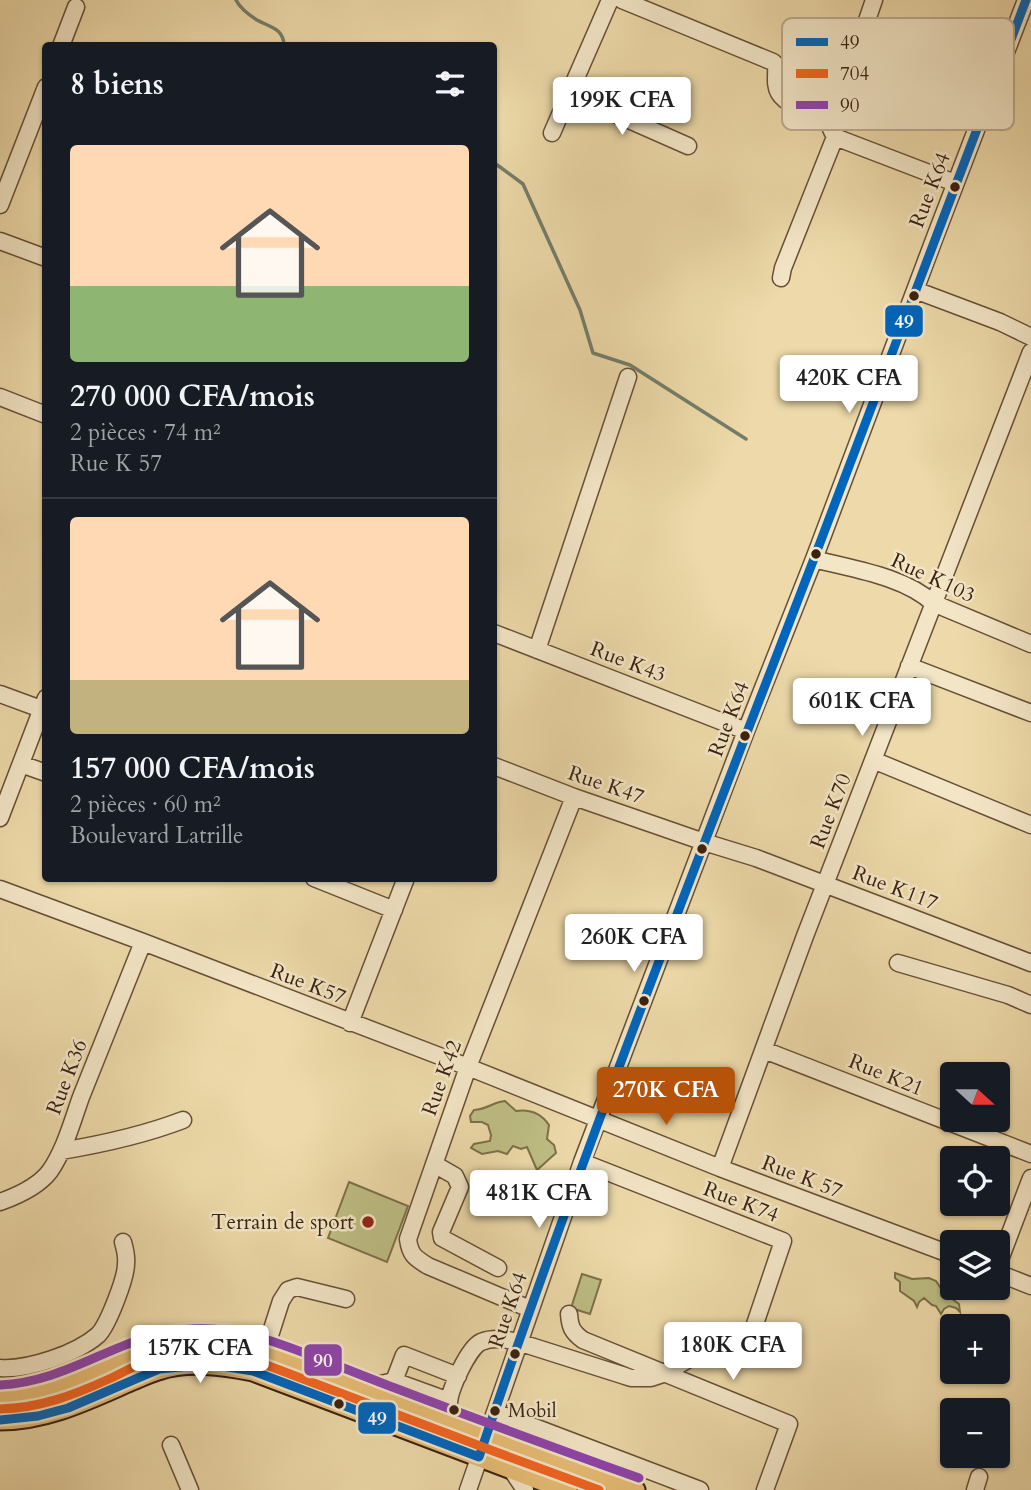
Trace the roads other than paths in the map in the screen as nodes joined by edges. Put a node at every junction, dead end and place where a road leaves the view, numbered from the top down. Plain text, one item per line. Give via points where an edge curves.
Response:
1 (610, 0) edge
2 (622, 0) edge
3 (874, 0) edge
4 (1026, 0) edge
5 (76, 7) dead end
6 (868, 18) edge
7 (1024, 23) edge
8 (63, 42) edge
9 (1014, 46) edge
10 (570, 94) junction
11 (42, 97) edge
12 (782, 97) edge
13 (834, 130) joint
14 (978, 130) edge
15 (552, 134) dead end
16 (688, 146) dead end
17 (955, 183) junction
18 (0, 205) edge
19 (0, 241) edge
20 (42, 257) edge
21 (781, 278) dead end
22 (915, 290) junction
23 (1031, 337) edge
24 (1031, 352) edge
25 (628, 377) dead end
26 (1, 402) edge
27 (42, 414) edge
28 (814, 559) junction
29 (933, 603) junction
30 (497, 634) edge
31 (1031, 644) edge
32 (537, 650) junction
33 (909, 666) junction
34 (0, 694) edge
35 (42, 704) edge
36 (42, 707) edge
37 (1031, 713) edge
38 (746, 731) junction
39 (873, 760) junction
40 (21, 764) junction
41 (497, 767) edge
42 (42, 772) edge
43 (574, 797) junction
44 (0, 818) edge
45 (1031, 825) edge
46 (704, 842) junction
47 (324, 882) edge
48 (404, 882) edge
49 (826, 884) junction
50 (0, 889) edge
51 (394, 909) junction
52 (143, 942) junction
53 (898, 963) dead end
54 (1031, 963) edge
55 (1031, 1005) edge
56 (350, 1023) junction
57 (764, 1050) junction
58 (468, 1067) junction
59 (183, 1120) dead end
60 (599, 1120) junction
61 (61, 1152) junction
62 (1031, 1154) edge
63 (582, 1163) junction
64 (434, 1164) junction
65 (720, 1168) junction
66 (1031, 1178) edge
67 (0, 1202) edge
68 (1010, 1233) edge
69 (123, 1242) dead end
70 (940, 1250) edge
71 (498, 1268) dead end
72 (1010, 1278) edge
73 (1031, 1286) edge
74 (346, 1299) dead end
75 (530, 1309) junction
76 (569, 1314) dead end
77 (518, 1342) junction
78 (265, 1351) junction
79 (0, 1368) edge
80 (663, 1374) junction
81 (458, 1376) junction
82 (394, 1381) junction
83 (363, 1388) junction
84 (0, 1397) edge
85 (449, 1401) junction
86 (495, 1412) junction
87 (0, 1420) edge
88 (457, 1424) junction
89 (486, 1435) junction
90 (171, 1445) dead end
91 (479, 1457) junction
92 (626, 1462) junction
93 (511, 1469) junction
94 (579, 1469) junction
95 (470, 1489) edge
96 (190, 1490) edge
97 (525, 1490) edge
98 (567, 1490) edge
99 (635, 1490) edge
100 (700, 1490) edge
101 (765, 1490) edge

1 - 10 street
2 - 12 street via 773,62
3 - 6 street
4 - 7 street, Rue K64
5 - 8 street
7 - 9 street, Rue K64
10 - 15 street
10 - 16 street
11 - 18 street
13 - 17 street
13 - 21 street
14 - 17 street, Rue K64
17 - 22 street, Rue K64
19 - 20 street
22 - 23 street
22 - 28 street, Rue K64
24 - 29 street, Rue K70
25 - 32 street
26 - 27 street
28 - 29 street, Rue K103 via 890,580
28 - 38 street, Rue K64
29 - 31 street, Rue K103
29 - 33 street, Rue K70
30 - 32 street, Rue K43
32 - 38 street, Rue K43
33 - 37 street
33 - 39 street, Rue K70
34 - 35 street
36 - 40 street
38 - 46 street, Rue K64
39 - 45 street
39 - 49 street, Rue K70
40 - 42 street
40 - 44 street
41 - 43 street, Rue K47
43 - 46 street, Rue K47
43 - 58 street, Rue K42
46 - 49 street, Rue K117
46 - 60 street, Rue K64
47 - 51 street
48 - 51 street
49 - 54 street, Rue K117
49 - 57 street, Rue K70
50 - 52 street, Rue K57
51 - 56 street
52 - 56 street, Rue K57
52 - 61 street, Rue K36
53 - 55 street
56 - 58 street, Rue K57
57 - 62 street, Rue K21
57 - 65 street, Rue K70
58 - 60 street, Rue K57
58 - 64 street, Rue K42
59 - 61 street via 154,1132
60 - 63 street, Rue K64
60 - 65 street, Rue K 57
61 - 67 street, Rue K36 via 43,1179
63 - 75 street, Rue K64
63 - 80 street, Rue K74 via 783,1241 751,1330
64 - 71 street via 455,1176 460,1186 442,1238
64 - 75 street, Rue K42 via 408,1239 409,1250 428,1266
65 - 70 street, Rue K 57
66 - 68 street
69 - 79 street via 127,1267 100,1333 59,1356
72 - 73 street
74 - 78 street via 297,1287 288,1290
75 - 77 street, Rue K64
76 - 80 street via 569,1325 583,1340
77 - 80 street via 631,1378
77 - 81 street via 503,1339 474,1346
77 - 86 street, Rue K64
78 - 83 main road
78 - 84 main road via 211,1340 177,1342 151,1347 58,1387
80 - 101 street via 789,1424
81 - 82 street via 404,1355
81 - 85 street
82 - 83 street
82 - 85 street
83 - 88 main road
85 - 88 street
86 - 89 street, Rue K64
86 - 92 street
87 - 91 main road via 68,1408 159,1369 210,1364 253,1371
88 - 89 main road
89 - 91 street, Rue K64
89 - 94 main road
90 - 96 street
91 - 93 main road
91 - 95 street, Rue K64
92 - 94 street
92 - 100 street
93 - 97 street
93 - 98 main road
94 - 99 main road

